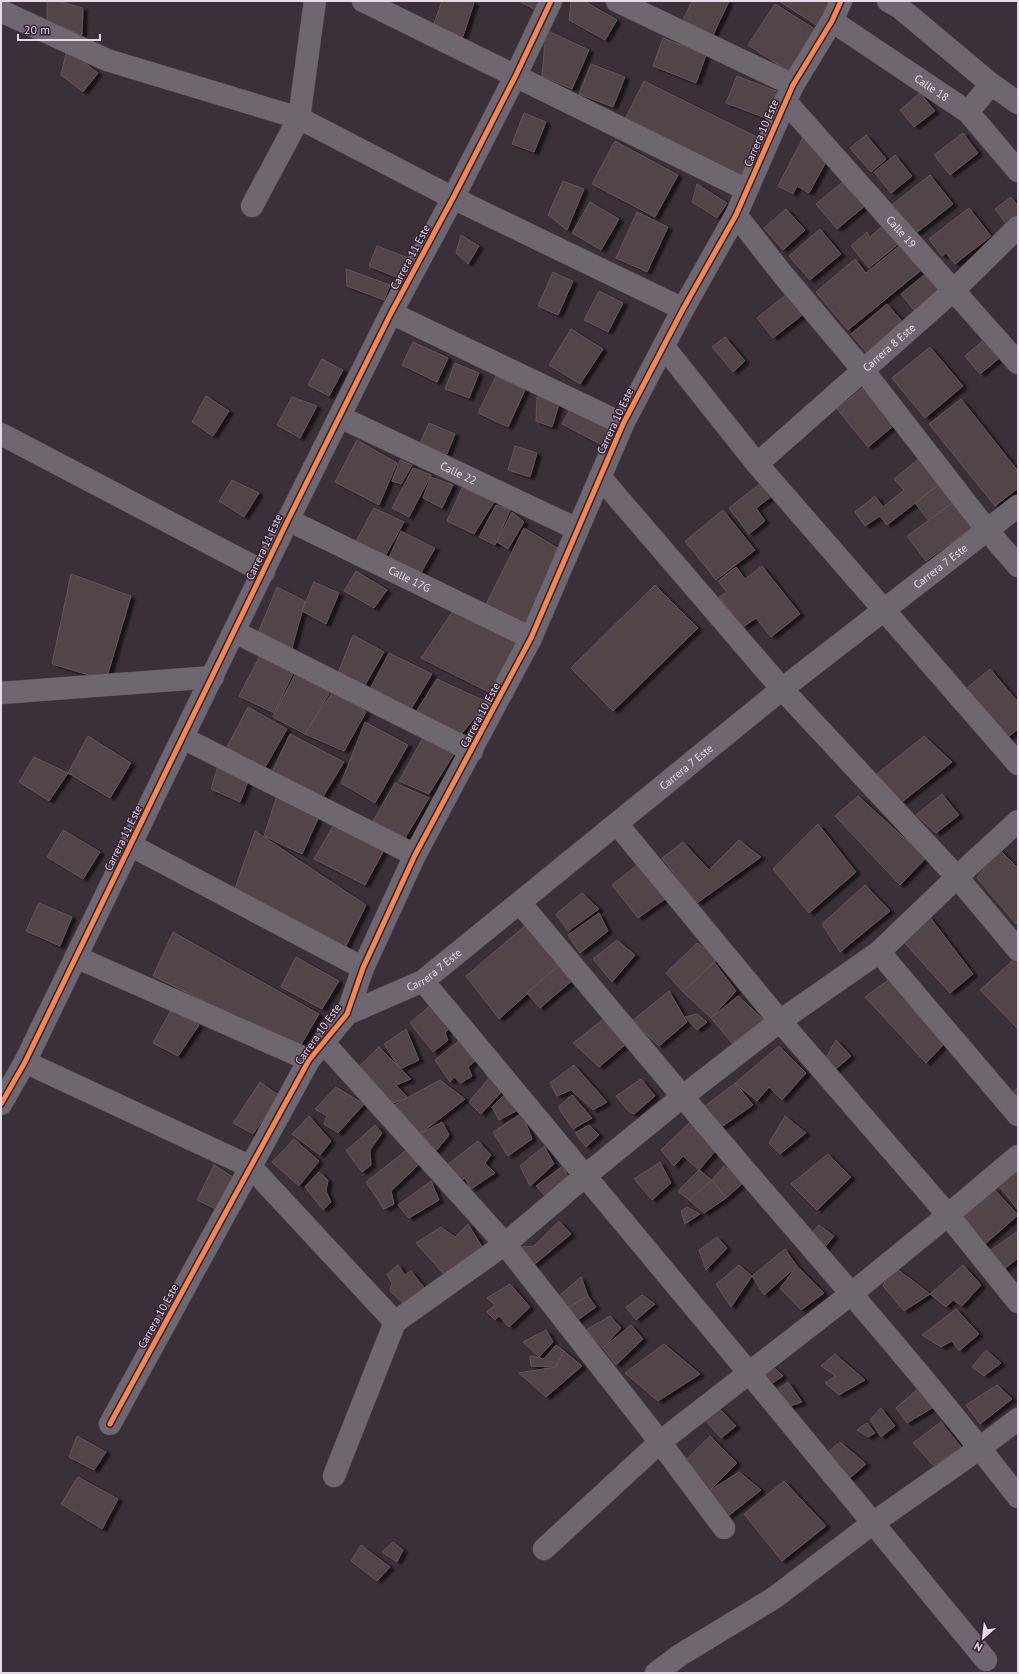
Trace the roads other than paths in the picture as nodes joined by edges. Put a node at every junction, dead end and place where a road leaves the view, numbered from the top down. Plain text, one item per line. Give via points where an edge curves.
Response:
1 (315, 1) edge
2 (363, 1) edge
3 (551, 1) edge
4 (617, 1) edge
5 (841, 1) edge
6 (888, 1) edge
7 (1, 11) edge
8 (832, 20) junction
9 (516, 75) junction
10 (991, 84) junction
11 (789, 93) junction
12 (1018, 103) edge
13 (968, 112) junction
14 (299, 118) junction
15 (1018, 171) edge
16 (747, 190) junction
17 (453, 198) junction
18 (252, 206) dead end
19 (736, 215) junction
20 (1018, 227) edge
21 (954, 290) junction
22 (683, 309) junction
23 (390, 313) junction
24 (664, 346) junction
25 (1018, 363) edge
26 (863, 370) junction
27 (340, 417) junction
28 (623, 424) junction
29 (1, 434) edge
30 (757, 464) junction
31 (600, 477) junction
32 (1018, 506) edge
33 (288, 520) junction
34 (578, 529) junction
35 (988, 530) junction
36 (1018, 566) edge
37 (264, 572) junction
38 (885, 610) junction
39 (235, 632) junction
40 (531, 638) junction
41 (212, 677) junction
42 (782, 689) junction
43 (1, 693) edge
44 (183, 738) junction
45 (472, 750) junction
46 (1018, 764) edge
47 (1018, 821) edge
48 (617, 824) junction
49 (130, 845) junction
50 (415, 855) junction
51 (957, 878) junction
52 (520, 903) junction
53 (1018, 950) edge
54 (879, 952) junction
55 (76, 958) junction
56 (363, 968) junction
57 (423, 981) junction
58 (347, 1014) junction
59 (780, 1021) junction
60 (323, 1042) junction
61 (309, 1060) junction
62 (25, 1062) junction
63 (682, 1097) junction
64 (1, 1104) edge
65 (1018, 1115) edge
66 (1018, 1156) edge
67 (252, 1167) junction
68 (585, 1176) junction
69 (948, 1215) junction
70 (505, 1244) junction
71 (851, 1294) junction
72 (1018, 1302) edge
73 (395, 1322) junction
74 (750, 1374) junction
75 (1018, 1419) edge
76 (110, 1424) dead end
77 (660, 1442) junction
78 (980, 1448) junction
79 (334, 1476) dead end
80 (1018, 1497) edge
81 (873, 1523) junction
82 (724, 1528) dead end
83 (544, 1549) dead end
84 (986, 1660) dead end
85 (656, 1673) edge

1 - 14 street
2 - 9 street
3 - 9 street, Carrera 11 Este
4 - 11 street, Calle 19
5 - 8 street, Carrera 10 Este
6 - 10 street
7 - 14 street via 106,60
8 - 11 street, Carrera 10 Este
8 - 13 street, Calle 18
9 - 16 street
9 - 17 street, Carrera 11 Este
10 - 12 street
10 - 13 street
11 - 16 street, Carrera 10 Este
11 - 21 street, Calle 19
13 - 15 street, Calle 18
14 - 17 street
14 - 18 street
16 - 19 street, Carrera 10 Este
17 - 22 street
17 - 23 street, Carrera 11 Este
19 - 22 street, Carrera 10 Este
19 - 26 street
20 - 21 street, Carrera 8 Este
21 - 25 street, Calle 19
21 - 26 street, Carrera 8 Este
22 - 24 street, Carrera 10 Este
23 - 27 street, Carrera 11 Este
23 - 28 street
24 - 28 street, Carrera 10 Este
24 - 30 street
26 - 30 street, Carrera 8 Este
26 - 35 street
27 - 33 street, Carrera 11 Este
27 - 34 street, Calle 22
28 - 31 street, Carrera 10 Este
29 - 37 street
30 - 38 street
31 - 34 street, Carrera 10 Este
31 - 42 street
32 - 35 street, Carrera 7 Este
33 - 37 street, Carrera 11 Este
33 - 40 street, Calle 17G
34 - 40 street, Carrera 10 Este
35 - 36 street
35 - 38 street, Carrera 7 Este
37 - 39 street, Carrera 11 Este
38 - 42 street, Carrera 7 Este
38 - 46 street
39 - 41 street, Carrera 11 Este
39 - 45 street
40 - 45 street, Carrera 10 Este
41 - 43 street
41 - 44 street, Carrera 11 Este
42 - 48 street, Carrera 7 Este
42 - 51 street
44 - 49 street, Carrera 11 Este
44 - 50 street
45 - 50 street, Carrera 10 Este
47 - 51 street
48 - 52 street, Carrera 7 Este
48 - 59 street
49 - 55 street, Carrera 11 Este
49 - 56 street
50 - 56 street, Carrera 10 Este
51 - 53 street
51 - 54 street
52 - 57 street, Carrera 7 Este
52 - 63 street
54 - 59 street
54 - 65 street
55 - 61 street
55 - 62 street, Carrera 11 Este
56 - 58 street, Carrera 10 Este
57 - 58 street, Carrera 7 Este
57 - 68 street
58 - 60 street, Carrera 10 Este
59 - 63 street
59 - 69 street
60 - 61 street, Carrera 10 Este
60 - 70 street
61 - 67 street, Carrera 10 Este
62 - 64 street, Carrera 11 Este
62 - 67 street
63 - 68 street
63 - 71 street
66 - 69 street
67 - 73 street
67 - 76 street, Carrera 10 Este
68 - 70 street
68 - 74 street
69 - 71 street
69 - 72 street
70 - 73 street
70 - 77 street
71 - 74 street
71 - 78 street
73 - 79 street
74 - 77 street
74 - 81 street
75 - 78 street
77 - 82 street
77 - 83 street
78 - 80 street
78 - 81 street
81 - 84 street
81 - 85 street via 774,1598 680,1655

